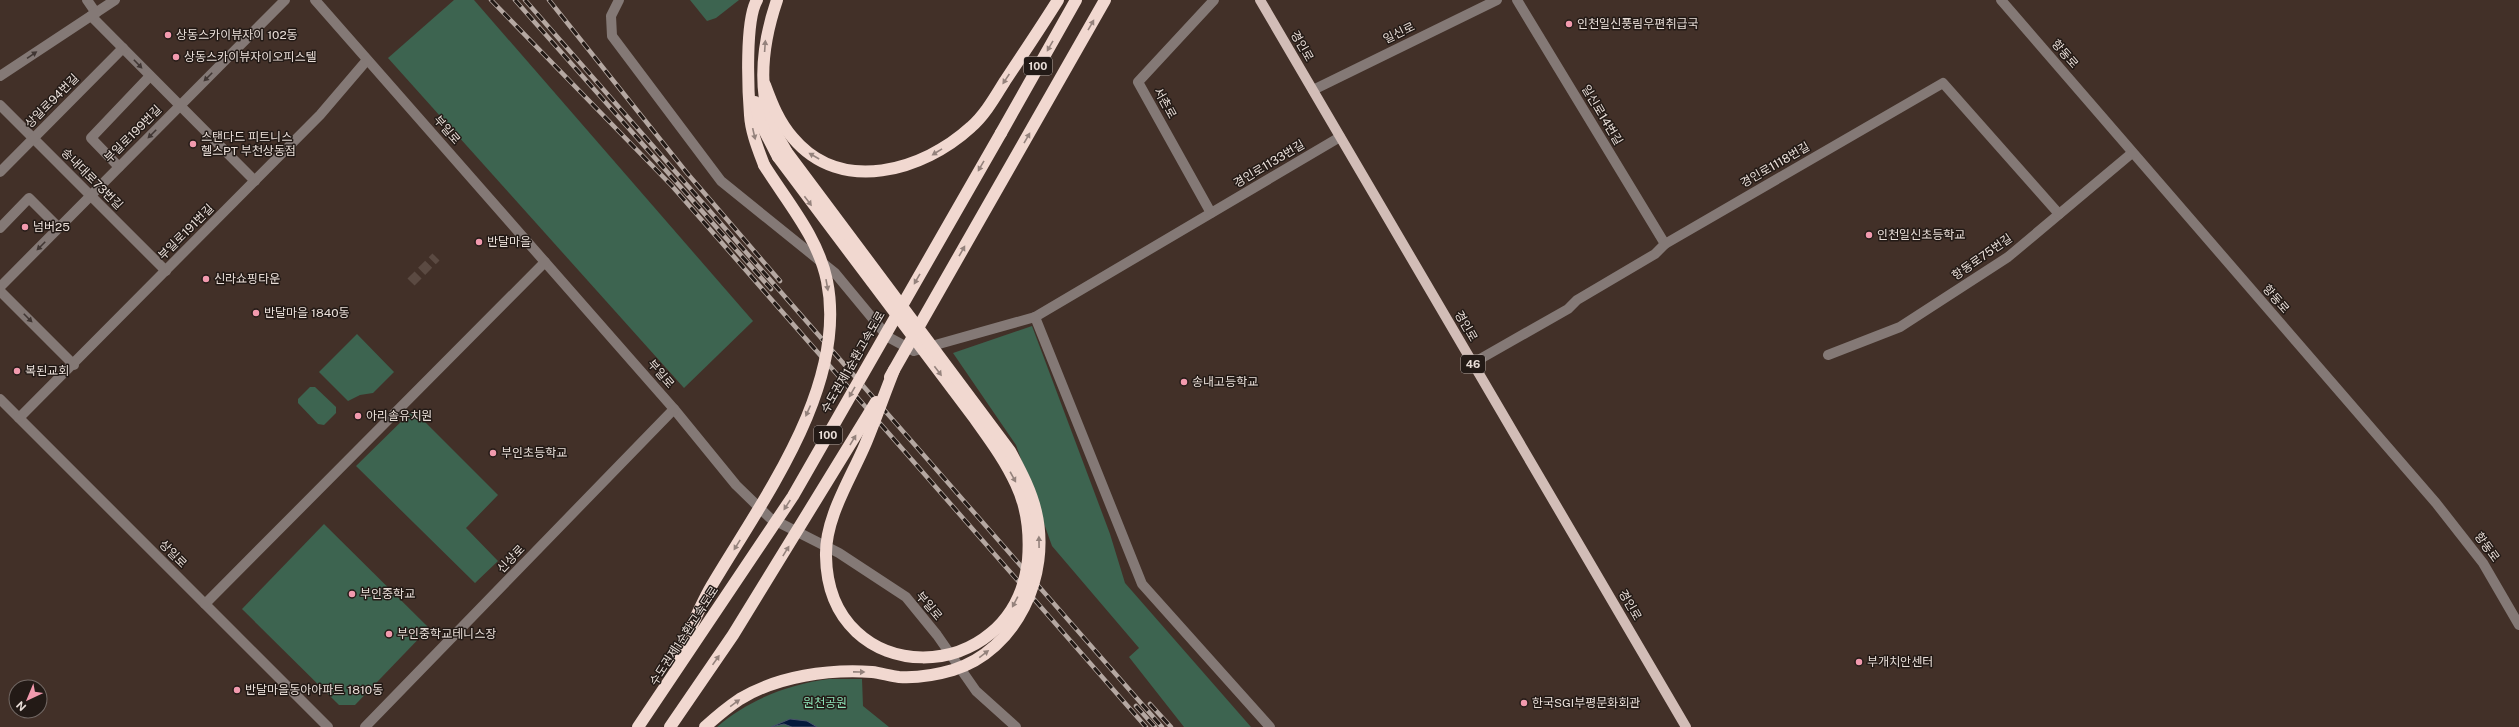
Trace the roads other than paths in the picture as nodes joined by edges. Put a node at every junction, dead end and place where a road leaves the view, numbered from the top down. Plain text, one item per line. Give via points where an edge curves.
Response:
1 (87, 0) edge
2 (115, 0) edge
3 (285, 0) edge
4 (315, 0) edge
5 (619, 0) edge
6 (757, 0) edge
7 (777, 0) edge
8 (1058, 0) edge
9 (1076, 0) edge
10 (1105, 0) edge
11 (1214, 0) edge
12 (1260, 0) edge
13 (1497, 0) edge
14 (1517, 0) edge
15 (2001, 0) edge
16 (94, 14) junction
17 (123, 48) junction
18 (367, 60) junction
19 (0, 76) edge
20 (150, 76) junction
21 (749, 81) junction
22 (765, 84) junction
23 (1313, 90) junction
24 (0, 106) edge
25 (180, 106) junction
26 (1340, 137) junction
27 (33, 138) junction
28 (2132, 153) junction
29 (782, 154) junction
30 (119, 167) junction
31 (0, 172) edge
32 (254, 181) junction
33 (90, 196) junction
34 (1211, 213) junction
35 (2059, 214) junction
36 (0, 228) edge
37 (59, 228) junction
38 (1665, 244) junction
39 (545, 262) junction
40 (166, 271) junction
41 (0, 287) edge
42 (0, 291) edge
43 (1035, 317) junction
44 (1828, 356) dead end
45 (1473, 363) junction
46 (74, 365) junction
47 (894, 370) junction
48 (0, 399) edge
49 (674, 408) junction
50 (19, 418) junction
51 (205, 604) junction
52 (2519, 626) edge
53 (656, 704) junction
54 (328, 727) edge
55 (365, 727) edge
56 (638, 727) edge
57 (670, 727) edge
58 (705, 727) edge
59 (1016, 727) edge
60 (1270, 727) edge
61 (1686, 727) edge

1 - 16 street
2 - 16 street
3 -> 25 street, 부일로199번길
4 - 18 street, 부일로
5 - 43 street, 경인로1133번길 via 611,16 612,36 721,180 834,273 888,337 914,351
6 - 21 highway via 750,36
22 -> 7 highway via 765,38
8 -> 22 highway via 972,127 930,157 907,166 883,172 860,172 832,165 810,154 793,139 780,122
9 -> 53 highway, 수도권제1순환고속도로 / 100, bridge via 793,496
47 -> 10 highway, 100, bridge
11 - 34 street, 서촌로 via 1138,82
12 - 23 main road, 경인로 / 46
13 - 23 street, 일신로
14 - 38 street, 일신로14번길
15 - 28 street, 항동로
16 - 17 street
19 -> 16 street
17 -> 20 street
17 - 27 street, 상일로94번길
18 - 32 street, 부일로191번길 via 320,115
18 - 39 street, 부일로
20 - 25 street
20 - 30 street via 91,138
21 - 29 highway via 760,122
21 -> 53 highway, bridge via 750,116 764,165 805,227 818,252 827,280 832,315 827,352 820,386 773,488 712,586
22 - 29 highway via 769,119
23 - 26 main road, 경인로 / 46
24 - 27 street, 송내대로73번길
25 -> 30 street, 부일로199번길
25 - 32 street
26 - 34 street, 경인로1133번길
26 - 45 main road, 경인로 / 46
27 - 31 street, 상일로94번길
27 - 33 street, 송내대로73번길
28 - 35 street, 항동로75번길
28 - 52 street, 항동로 via 2453,524 2483,562
29 -> 47 highway, bridge via 1000,453 1017,485 1027,517 1029,548 1026,574 1019,595 1008,615 993,632 962,651 940,657 913,658 885,652 861,636 841,615 828,588 826,554 832,520
58 -> 29 highway, bridge via 740,699 764,687 808,675 872,672 898,677 922,676 953,670 978,659 1000,642 1019,618 1031,593 1038,566 1040,541 1036,512 1026,481 1010,450
30 - 33 street, 부일로199번길
32 - 40 street, 부일로191번길
33 - 37 street, 부일로199번길
33 - 40 street, 송내대로73번길
34 - 43 street, 경인로1133번길
35 - 38 street, 경인로1118번길 via 1943,83
35 - 44 street, 항동로75번길 via 2008,257 1900,328
36 - 37 street via 29,198
37 -> 41 street, 부일로199번길
38 - 45 street, 경인로1118번길 via 1655,254 1577,300 1568,309
39 - 49 street, 부일로
39 - 51 street
40 - 46 street, 부일로191번길
42 -> 46 street
43 - 60 street via 1142,584
45 - 61 main road, 경인로 / 46
46 - 50 street, 부일로191번길
57 -> 47 highway, 100, bridge via 733,635
48 - 50 street, 상일로
49 - 55 street, 신상로
49 - 59 street, 부일로 via 736,486 770,518 839,553 906,597 937,635 976,691
50 - 51 street, 상일로
51 - 54 street, 상일로
53 - 56 highway, 수도권제1순환고속도로 / 100, bridge

